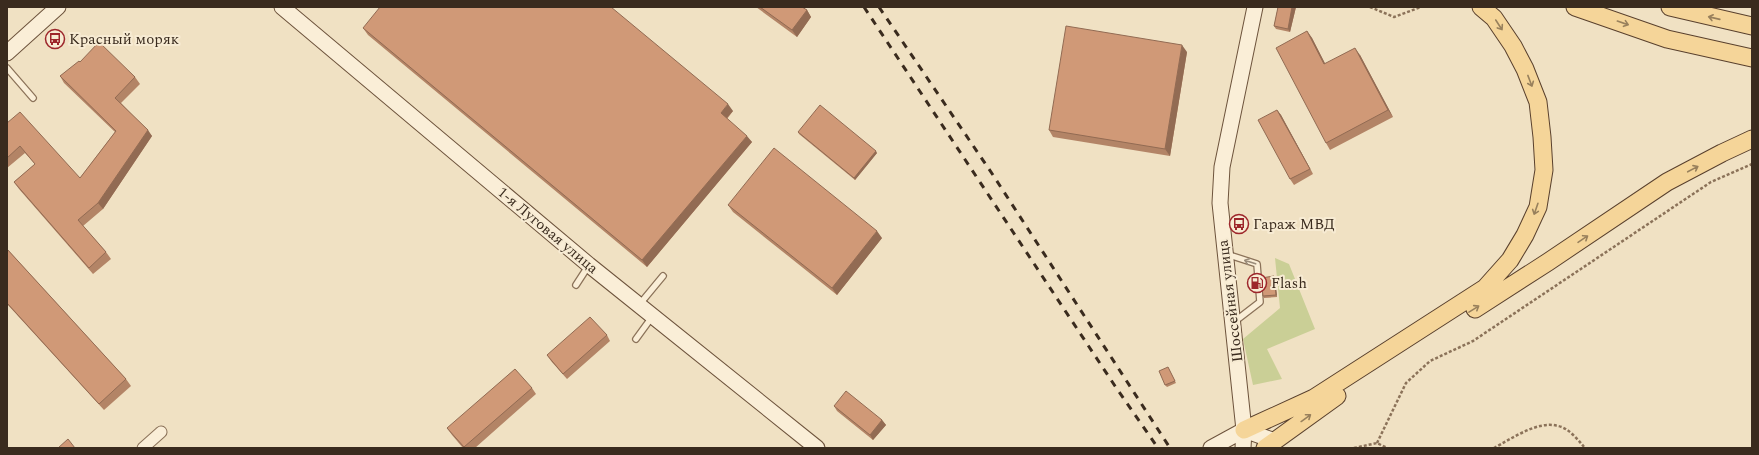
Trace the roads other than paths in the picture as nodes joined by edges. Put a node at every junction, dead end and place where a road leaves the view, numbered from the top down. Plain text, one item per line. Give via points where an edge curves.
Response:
1 (58, 7) edge
2 (282, 7) edge
3 (1255, 7) edge
4 (1481, 7) edge
5 (1575, 7) edge
6 (1670, 7) edge
7 (1752, 26) edge
8 (7, 53) edge
9 (1752, 58) edge
10 (7, 68) edge
11 (33, 98) dead end
12 (1752, 139) edge
13 (1224, 254) junction
14 (589, 265) junction
15 (663, 276) dead end
16 (576, 285) dead end
17 (638, 305) junction
18 (652, 317) junction
19 (1232, 324) junction
20 (636, 339) dead end
21 (1244, 430) junction
22 (161, 432) dead end
23 (1270, 444) edge
24 (143, 448) edge
25 (817, 448) edge
26 (1211, 448) edge
27 (1244, 448) edge

1 - 8 main road
2 - 14 main road, 1-я Луговая улица
3 - 13 main road, Шоссейная улица via 1222,167 1220,203
4 -> 21 main road via 1494,18 1513,46 1538,102 1544,170 1538,207 1525,235 1510,260 1485,288 1314,398
5 -> 9 main road via 1666,39
7 -> 6 main road
10 - 11 lane
23 -> 12 main road via 1324,405 1548,262 1667,182
13 - 19 main road, Шоссейная улица
19 -> 13 lane via 1260,302 1257,264
14 - 16 lane
14 - 17 main road, 1-я Луговая улица
15 - 17 lane
17 - 18 main road, 1-я Луговая улица
18 - 20 lane
18 - 25 main road, 1-я Луговая улица
19 - 21 main road, Шоссейная улица
21 - 23 main road
21 - 26 main road
21 - 27 main road, Шоссейная улица
22 - 24 street

